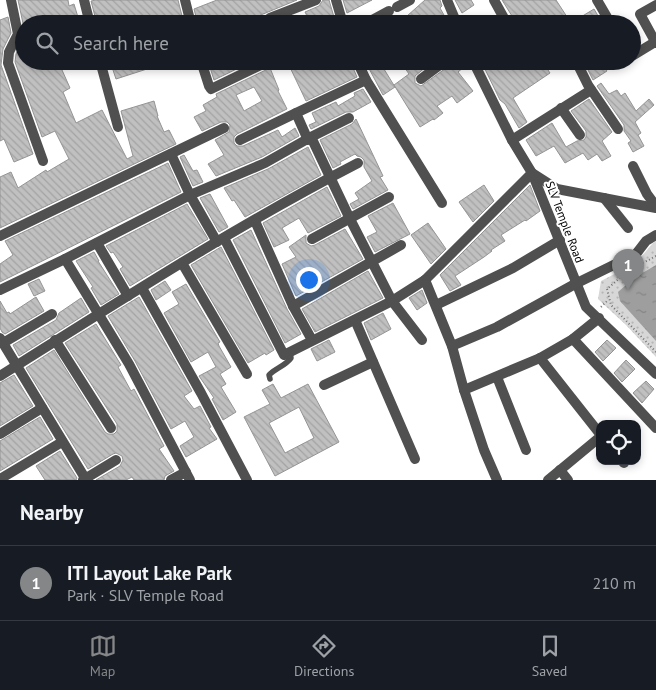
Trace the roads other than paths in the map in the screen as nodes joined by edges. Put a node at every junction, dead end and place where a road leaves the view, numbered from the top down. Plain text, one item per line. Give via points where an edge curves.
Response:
1 (11, 0) edge
2 (84, 0) edge
3 (185, 0) edge
4 (316, 0) edge
5 (336, 0) edge
6 (410, 0) edge
7 (447, 0) edge
8 (494, 0) edge
9 (596, 0) edge
10 (656, 5) edge
11 (88, 15) edge
12 (189, 15) edge
13 (278, 15) edge
14 (340, 15) edge
15 (382, 15) edge
16 (453, 15) edge
17 (502, 15) edge
18 (605, 15) edge
19 (641, 15) edge
20 (641, 16) edge
21 (15, 19) edge
22 (15, 40) edge
23 (656, 42) edge
24 (641, 51) edge
25 (102, 70) edge
26 (204, 70) edge
27 (250, 70) edge
28 (361, 70) edge
29 (433, 70) edge
30 (477, 70) edge
31 (581, 70) edge
32 (421, 79) dead end
33 (366, 80) junction
34 (592, 90) junction
35 (561, 108) junction
36 (296, 113) junction
37 (349, 118) dead end
38 (118, 127) dead end
39 (224, 128) dead end
40 (618, 129) dead end
41 (580, 135) dead end
42 (310, 138) junction
43 (240, 140) dead end
44 (512, 140) junction
45 (171, 154) junction
46 (43, 161) dead end
47 (358, 163) dead end
48 (634, 166) dead end
49 (532, 173) junction
50 (331, 177) junction
51 (190, 195) junction
52 (389, 197) dead end
53 (604, 198) junction
54 (442, 203) dead end
55 (656, 207) edge
56 (350, 219) junction
57 (255, 220) junction
58 (628, 228) dead end
59 (656, 235) edge
60 (0, 236) edge
61 (220, 240) junction
62 (312, 240) dead end
63 (560, 240) junction
64 (97, 243) junction
65 (401, 245) dead end
66 (65, 259) junction
67 (372, 262) junction
68 (182, 263) junction
69 (425, 280) junction
70 (575, 284) junction
71 (142, 288) junction
72 (0, 290) edge
73 (128, 296) junction
74 (392, 302) junction
75 (436, 305) junction
76 (293, 306) junction
77 (52, 314) dead end
78 (98, 314) junction
79 (599, 318) junction
80 (355, 320) junction
81 (573, 339) junction
82 (2, 340) edge
83 (55, 340) junction
84 (312, 340) junction
85 (422, 340) dead end
86 (452, 346) junction
87 (290, 352) junction
88 (540, 358) junction
89 (373, 362) junction
90 (17, 366) junction
91 (247, 374) dead end
92 (656, 374) edge
93 (0, 376) edge
94 (497, 377) junction
95 (270, 379) dead end
96 (324, 385) dead end
97 (464, 390) junction
98 (42, 408) junction
99 (111, 428) dead end
100 (656, 428) edge
101 (596, 430) edge
102 (0, 434) edge
103 (596, 438) edge
104 (62, 442) junction
105 (526, 450) dead end
106 (415, 459) dead end
107 (116, 460) dead end
108 (560, 470) junction
109 (188, 476) edge
110 (0, 479) edge
111 (84, 479) edge
112 (171, 480) edge
113 (247, 480) edge
114 (497, 480) edge
115 (548, 480) edge
116 (568, 480) edge

1 - 21 street
2 - 11 street
3 - 12 street
4 - 13 street
5 - 14 street
6 - 15 street
7 - 16 street
8 - 17 street
9 - 18 street
10 - 19 street
20 - 23 street
22 - 46 street via 7,57 9,67
23 - 24 street
25 - 38 street
26 - 27 street via 211,89
28 - 33 street
29 - 32 street
30 - 44 street, SLV Temple Road
31 - 34 street
33 - 36 street
33 - 54 street
34 - 35 street
34 - 40 street
35 - 41 street
35 - 44 street
36 - 42 street
36 - 43 street
37 - 42 street
39 - 45 street
42 - 50 street
42 - 51 street via 265,163
44 - 49 street, SLV Temple Road
45 - 51 street
45 - 60 street
47 - 50 street
48 - 55 street
49 - 53 street via 557,189
49 - 63 street, SLV Temple Road
49 - 69 street
50 - 56 street
50 - 57 street
51 - 61 street
51 - 64 street
52 - 56 street
53 - 55 street
53 - 58 street
56 - 62 street
56 - 67 street
57 - 61 street
57 - 76 street
59 - 70 street via 646,241 636,254
61 - 68 street
61 - 87 street via 284,355
63 - 70 street, SLV Temple Road
63 - 75 street via 513,268
64 - 66 street
64 - 73 street
65 - 67 street
66 - 72 street
66 - 78 street
67 - 74 street
67 - 76 street
68 - 71 street
68 - 91 street
69 - 74 street
69 - 75 street
70 - 79 street, SLV Temple Road via 586,307
70 - 86 street via 523,314
71 - 73 street
71 - 113 street
73 - 78 street
74 - 80 street
74 - 85 street
75 - 86 street
76 - 84 street
77 - 82 street
78 - 83 street
78 - 109 street via 129,364
79 - 81 street
79 - 92 street, SLV Temple Road
80 - 84 street
80 - 89 street
81 - 88 street
81 - 100 street
82 - 90 street
83 - 90 street
83 - 99 street
84 - 87 street
86 - 97 street
87 - 95 lane via 291,358 271,372
88 - 94 street
88 - 101 street
89 - 96 street
89 - 106 street
90 - 93 street
90 - 98 street
94 - 97 street
94 - 105 street
97 - 114 street
98 - 102 street
98 - 104 street
103 - 108 street
104 - 110 street
104 - 111 street
107 - 111 street
108 - 115 street
108 - 116 street
109 - 112 street

